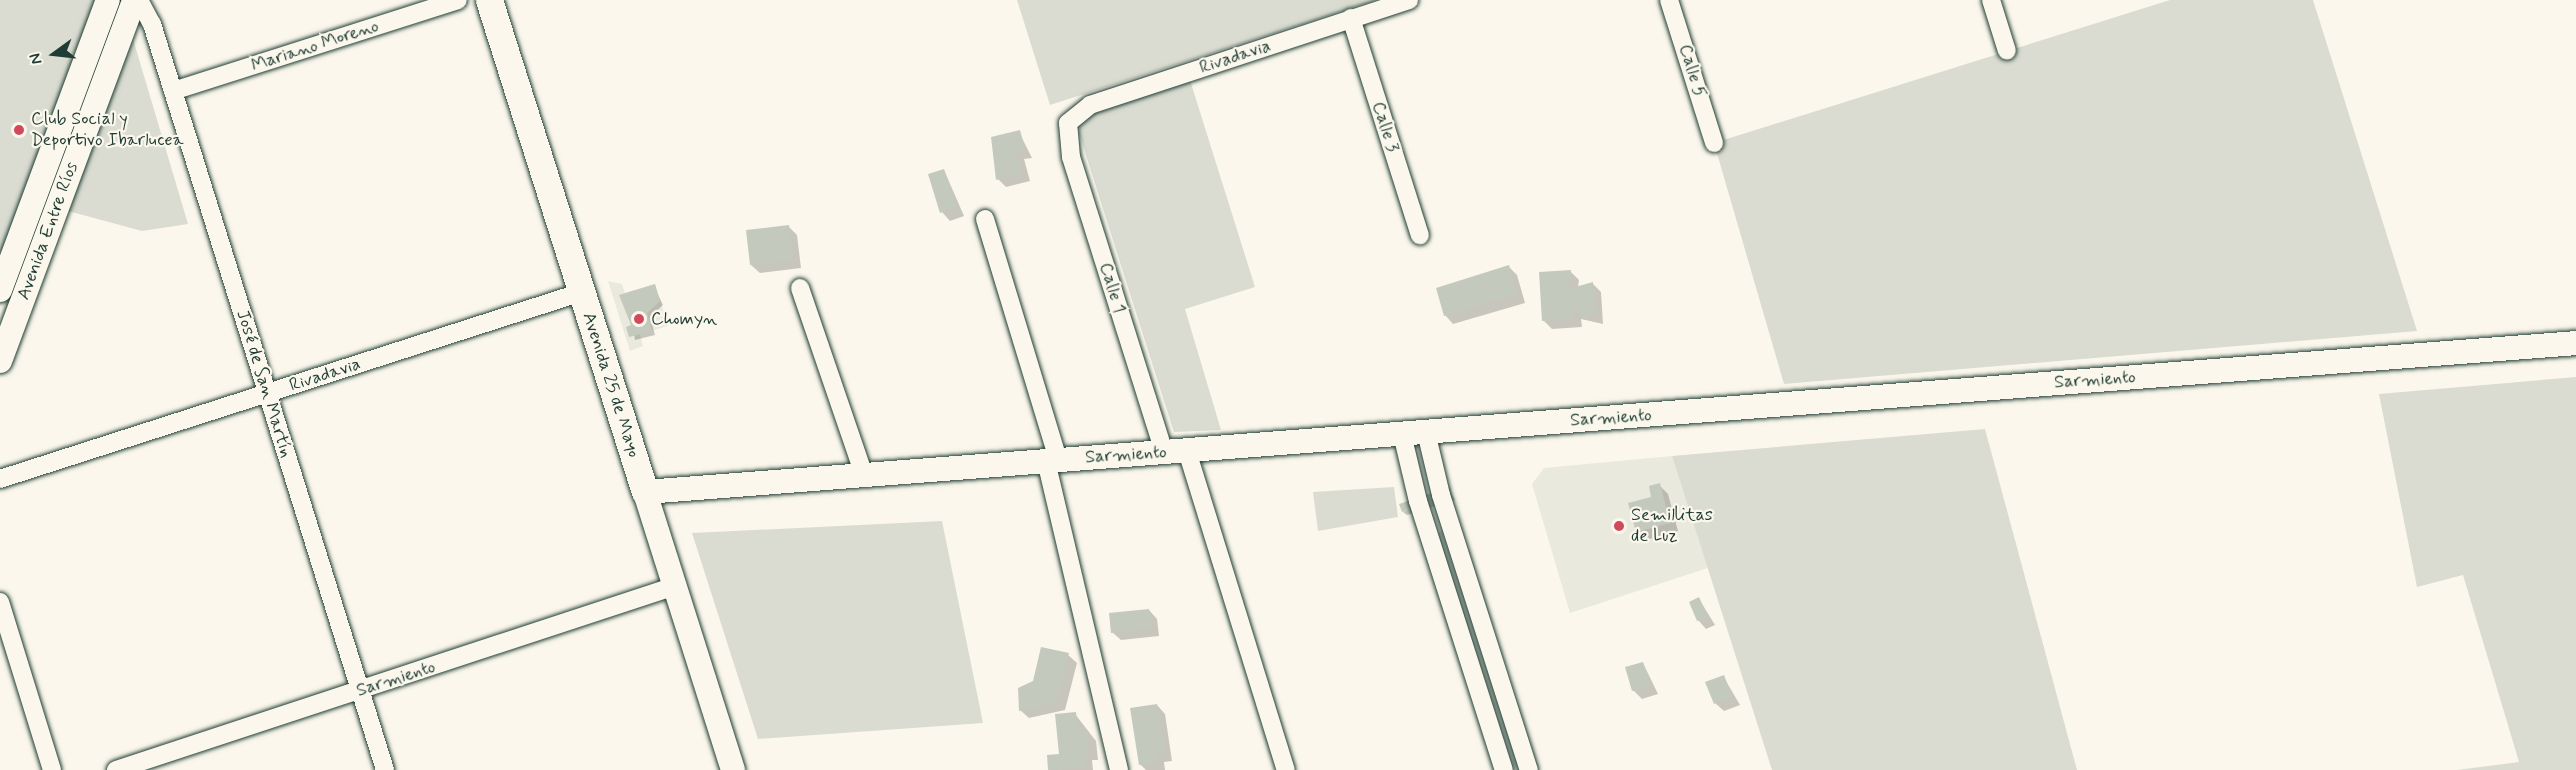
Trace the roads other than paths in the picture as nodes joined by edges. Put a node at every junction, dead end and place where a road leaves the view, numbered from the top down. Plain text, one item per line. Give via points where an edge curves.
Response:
1 (108, 0) edge
2 (134, 0) edge
3 (139, 0) edge
4 (458, 0) edge
5 (489, 0) edge
6 (1409, 0) edge
7 (1670, 0) edge
8 (1992, 0) edge
9 (1351, 18) junction
10 (2007, 51) dead end
11 (173, 92) junction
12 (1068, 123) joint
13 (1714, 143) dead end
14 (985, 219) dead end
15 (1420, 235) dead end
16 (800, 288) dead end
17 (0, 290) edge
18 (582, 292) junction
19 (2576, 343) edge
20 (0, 361) edge
21 (267, 393) junction
22 (1426, 432) junction
23 (1402, 434) junction
24 (1175, 451) junction
25 (1052, 461) junction
26 (864, 475) junction
27 (0, 479) edge
28 (645, 492) junction
29 (675, 586) junction
30 (0, 602) edge
31 (360, 691) junction
32 (52, 770) edge
33 (116, 770) edge
34 (385, 770) edge
35 (733, 770) edge
36 (1119, 770) edge
37 (1286, 770) edge
38 (1504, 770) edge
39 (1529, 770) edge

1 - 17 street, Avenida Entre Ríos
2 - 20 street, Avenida Entre Ríos
3 - 11 street, José de San Martín
4 - 11 street, Mariano Moreno
5 - 18 main road, Avenida 25 de Mayo
6 - 9 street, Rivadavia
7 - 13 street, Calle 5
8 - 10 street
9 - 12 street, Rivadavia via 1090,105
9 - 15 street, Calle 3
11 - 21 street, José de San Martín
12 - 24 street, Calle 1 via 1071,157
14 - 25 street
16 - 26 street
18 - 21 street, Rivadavia
18 - 28 main road, Avenida 25 de Mayo
19 - 22 street, Sarmiento
21 - 27 street, Rivadavia
21 - 31 street, José de San Martín
22 - 23 street, Sarmiento
22 - 39 street via 1441,495
23 - 24 street, Sarmiento
23 - 38 street via 1418,501
24 - 25 street, Sarmiento
24 - 37 street, Calle 1
25 - 26 street, Sarmiento
25 - 36 street
26 - 28 street, Sarmiento
28 - 29 street, Avenida 25 de Mayo
29 - 31 street, Sarmiento
29 - 35 street, Avenida 25 de Mayo
30 - 32 street
31 - 33 street, Sarmiento
31 - 34 street, José de San Martín

